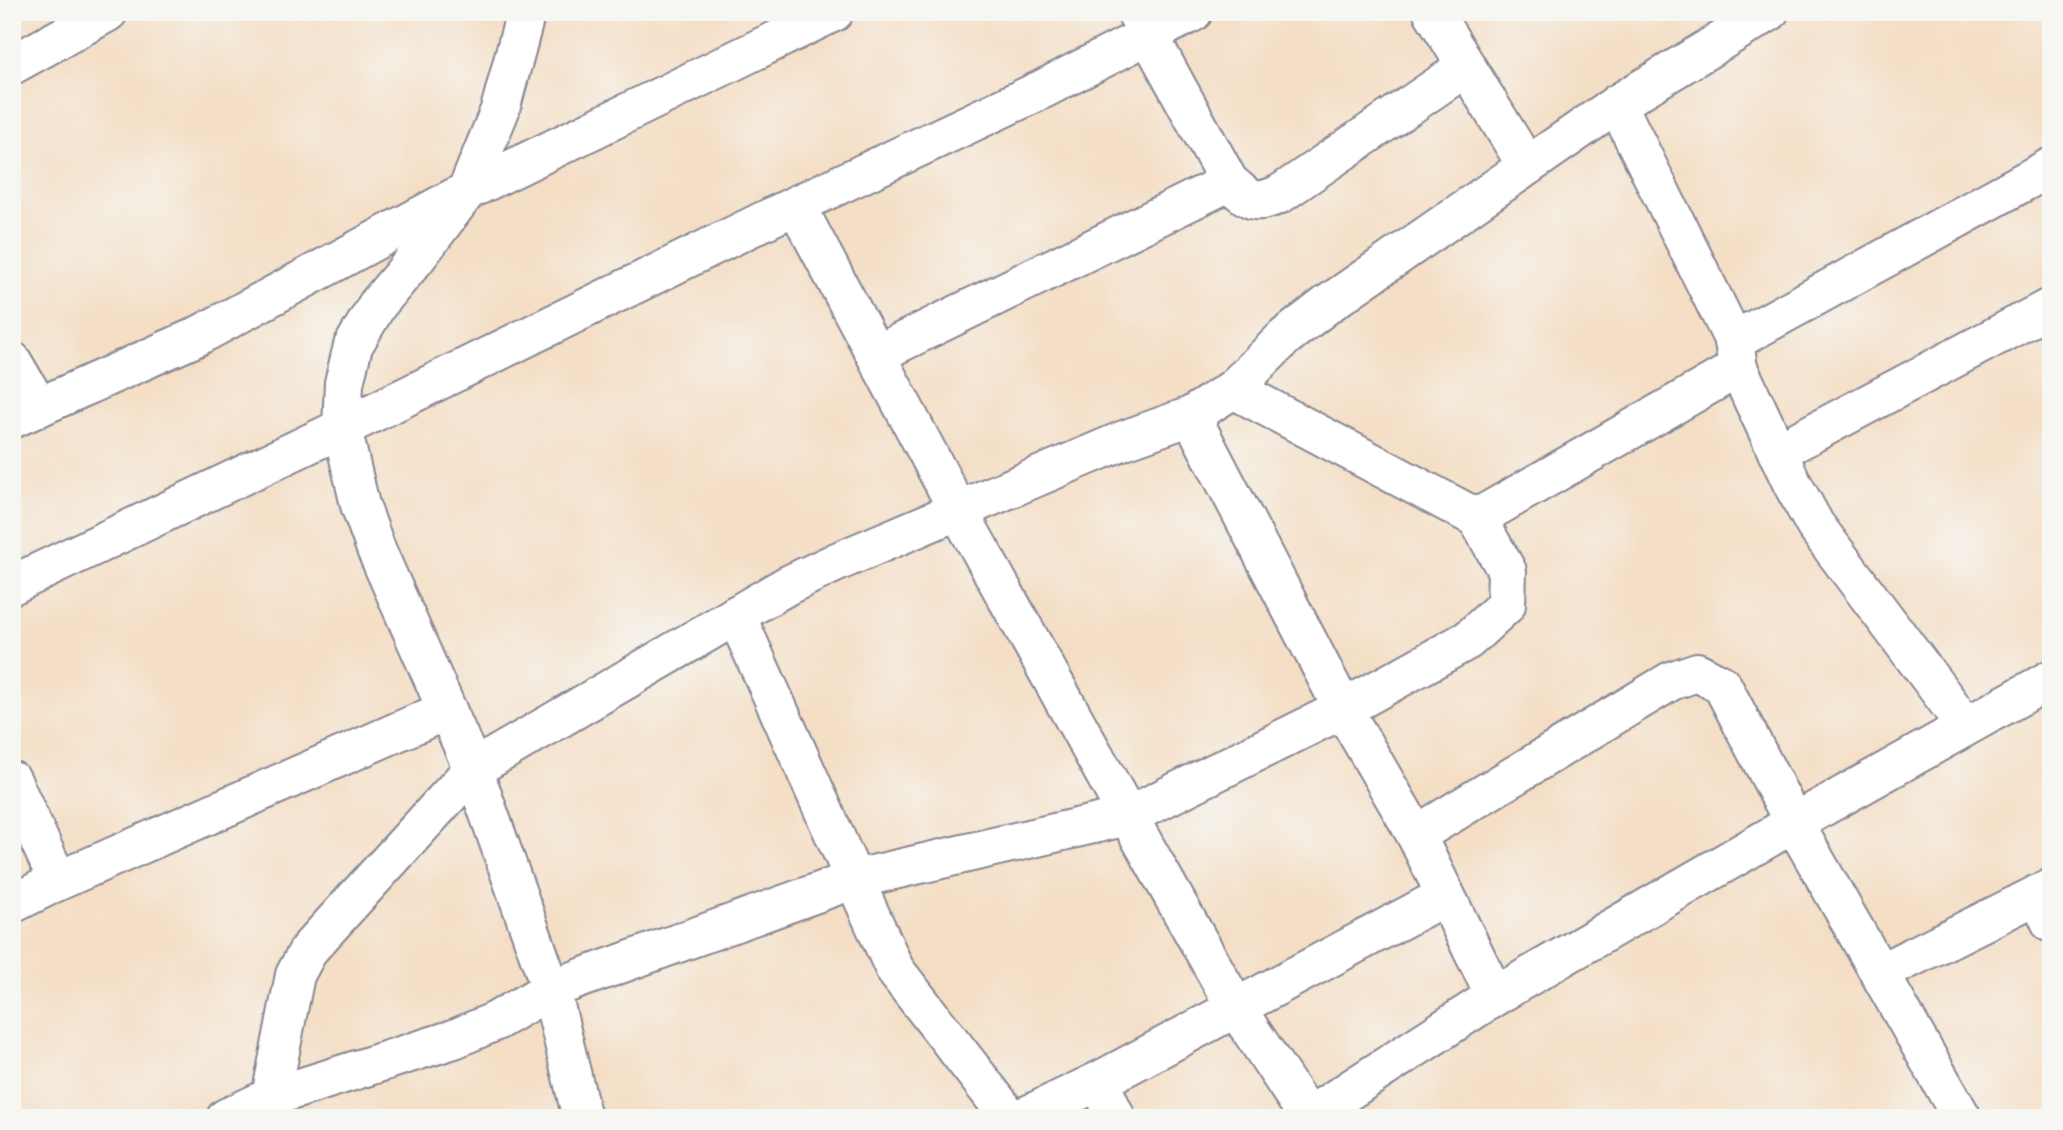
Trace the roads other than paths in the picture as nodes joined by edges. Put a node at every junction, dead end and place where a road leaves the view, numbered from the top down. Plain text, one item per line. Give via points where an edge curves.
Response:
1 (108, 12) edge
2 (526, 12) edge
3 (834, 12) edge
4 (1193, 12) edge
5 (1433, 12) edge
6 (1769, 12) edge
7 (1142, 23) edge
8 (12, 65) edge
9 (1466, 67) junction
10 (1617, 104) junction
11 (1527, 166) junction
12 (2051, 167) edge
13 (1229, 182) junction
14 (467, 191) junction
15 (796, 205) junction
16 (2051, 307) edge
17 (877, 354) junction
18 (1736, 355) junction
19 (12, 362) edge
20 (1233, 389) junction
21 (25, 413) edge
22 (1191, 416) junction
23 (342, 428) junction
24 (1777, 452) junction
25 (958, 510) junction
26 (1477, 517) junction
27 (12, 585) edge
28 (736, 615) junction
29 (2051, 679) edge
30 (1343, 709) junction
31 (447, 710) junction
32 (1965, 725) junction
33 (474, 769) junction
34 (12, 780) edge
35 (1128, 816) junction
36 (1794, 823) junction
37 (1416, 835) junction
38 (855, 879) junction
39 (58, 881) junction
40 (1445, 896) junction
41 (2046, 902) edge
42 (12, 904) edge
43 (1880, 973) junction
44 (551, 989) junction
45 (1495, 996) junction
46 (1236, 1008) junction
47 (1099, 1081) junction
48 (271, 1097) junction
49 (1308, 1117) edge
50 (226, 1118) edge
51 (582, 1118) edge
52 (1010, 1118) edge
53 (1021, 1118) edge
54 (1116, 1118) edge
55 (1962, 1118) edge

1 - 8 street
2 - 14 street via 500,110
3 - 14 street
4 - 7 street
5 - 9 street
6 - 10 street
7 - 13 street
7 - 15 street via 1043,89
9 - 11 street
9 - 13 street via 1280,194 1262,202 1250,200
10 - 11 street
10 - 18 street
11 - 20 street via 1328,304 1285,337
12 - 18 street
13 - 17 street
14 - 21 street via 195,337
14 - 23 street via 377,305 353,346 344,383
15 - 17 street
15 - 23 street
16 - 24 street
17 - 25 street
18 - 24 street
18 - 26 street
19 - 21 street
20 - 22 street
20 - 26 street
22 - 25 street
22 - 30 street
23 - 27 street
23 - 31 street via 359,505
24 - 32 street via 1815,525
25 - 28 street via 788,585
25 - 35 street
26 - 30 street via 1507,571 1506,605 1468,640
28 - 33 street
28 - 38 street
29 - 32 street
30 - 35 street
30 - 37 street
31 - 33 street
31 - 39 street
32 - 36 street
33 - 44 street
33 - 48 street via 309,949 295,975
34 - 39 street
35 - 38 street
35 - 46 street
36 - 37 street via 1722,685 1697,672 1671,681
36 - 43 street
36 - 45 street
37 - 40 street
38 - 44 street
38 - 52 street via 895,970
39 - 42 street
40 - 45 street
40 - 46 street
41 - 43 street
43 - 55 street
44 - 48 street via 454,1039
44 - 51 street
45 - 49 street
46 - 47 street
46 - 49 street
47 - 53 street
47 - 54 street
48 - 50 street

